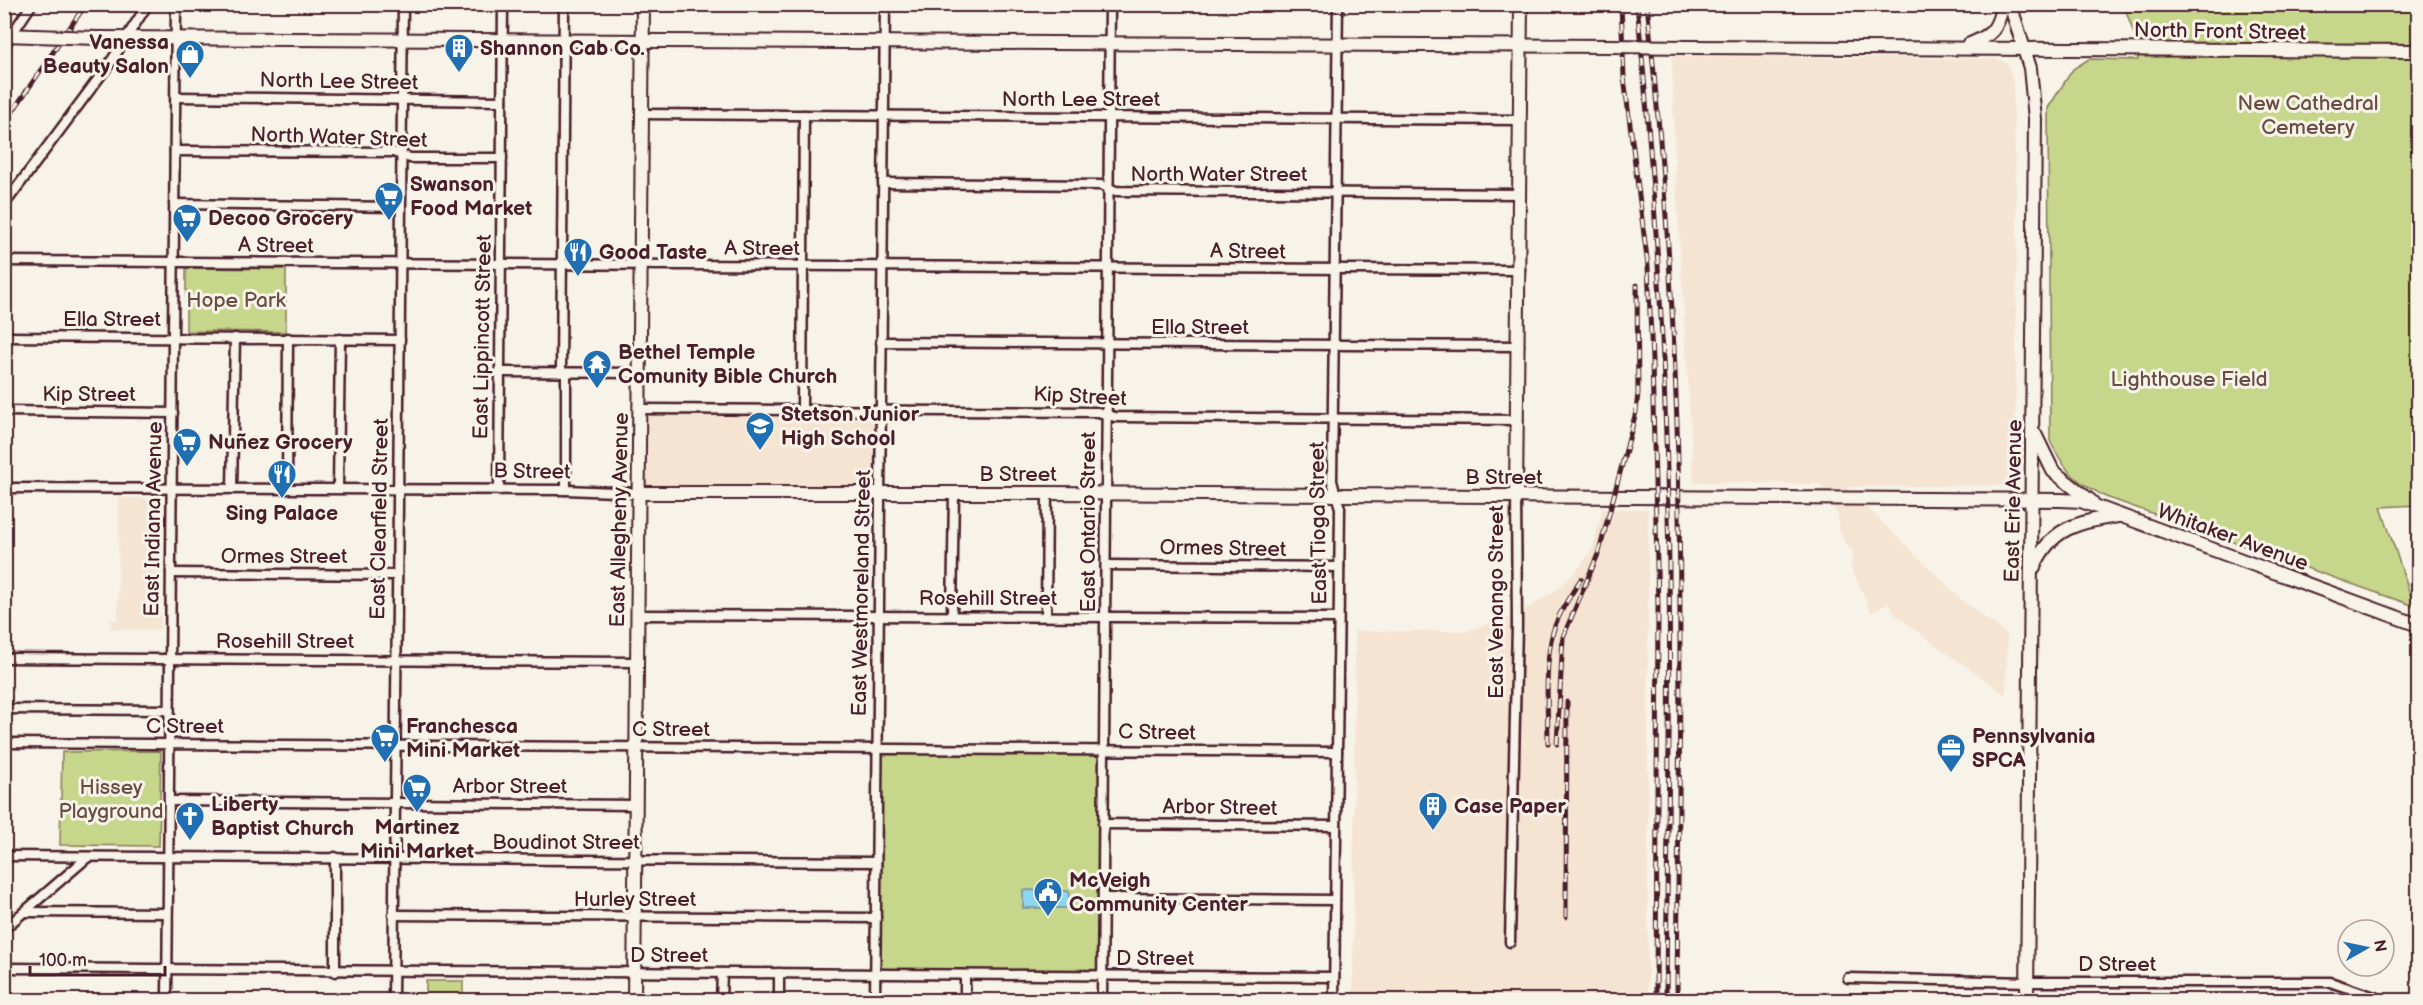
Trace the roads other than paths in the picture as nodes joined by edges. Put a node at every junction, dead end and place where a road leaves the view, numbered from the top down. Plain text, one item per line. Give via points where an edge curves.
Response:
1 (32, 4) edge
2 (148, 4) edge
3 (176, 4) edge
4 (403, 4) edge
5 (503, 4) edge
6 (564, 4) edge
7 (643, 4) edge
8 (885, 4) edge
9 (1110, 4) edge
10 (1338, 4) edge
11 (1521, 4) edge
12 (2003, 4) edge
13 (2010, 4) edge
14 (8, 34) edge
15 (176, 37) junction
16 (126, 38) junction
17 (403, 38) junction
18 (503, 39) junction
19 (564, 39) junction
20 (643, 40) junction
21 (884, 42) junction
22 (1110, 43) junction
23 (1337, 44) junction
24 (4, 46) edge
25 (1521, 46) junction
26 (1961, 48) junction
27 (2025, 49) junction
28 (2418, 51) edge
29 (176, 97) junction
30 (401, 100) junction
31 (502, 101) junction
32 (642, 114) junction
33 (804, 115) junction
34 (884, 115) junction
35 (1110, 117) junction
36 (1336, 118) junction
37 (1520, 120) junction
38 (175, 151) junction
39 (401, 154) junction
40 (502, 158) junction
41 (883, 183) junction
42 (1109, 187) junction
43 (1335, 193) junction
44 (1520, 194) junction
45 (174, 204) junction
46 (4, 205) edge
47 (400, 207) junction
48 (4, 261) edge
49 (175, 261) junction
50 (400, 263) junction
51 (502, 264) junction
52 (561, 264) junction
53 (641, 265) junction
54 (804, 266) junction
55 (882, 266) junction
56 (1108, 267) junction
57 (1335, 270) junction
58 (1520, 270) junction
59 (4, 337) edge
60 (174, 337) junction
61 (235, 338) junction
62 (288, 338) junction
63 (340, 339) junction
64 (400, 340) junction
65 (881, 342) junction
66 (1107, 344) junction
67 (1334, 345) junction
68 (1519, 346) junction
69 (500, 372) junction
70 (564, 373) junction
71 (640, 373) junction
72 (640, 409) junction
73 (802, 409) junction
74 (880, 410) junction
75 (4, 411) edge
76 (172, 412) junction
77 (1107, 415) junction
78 (1334, 419) junction
79 (2033, 419) junction
80 (1518, 420) junction
81 (4, 488) edge
82 (232, 488) junction
83 (338, 488) junction
84 (171, 489) junction
85 (287, 489) junction
86 (398, 490) junction
87 (499, 490) junction
88 (566, 490) junction
89 (639, 493) junction
90 (879, 493) junction
91 (954, 493) junction
92 (1047, 493) junction
93 (1106, 495) junction
94 (1335, 496) junction
95 (1516, 496) junction
96 (2032, 501) junction
97 (2100, 508) junction
98 (2121, 515) junction
99 (1106, 565) junction
100 (1339, 567) junction
101 (171, 573) junction
102 (396, 575) junction
103 (2031, 583) junction
104 (637, 615) junction
105 (879, 616) junction
106 (952, 616) junction
107 (1046, 616) junction
108 (1105, 618) junction
109 (1338, 618) junction
110 (2418, 625) edge
111 (4, 658) edge
112 (170, 659) junction
113 (396, 659) junction
114 (637, 662) junction
115 (4, 709) edge
116 (170, 710) junction
117 (4, 743) edge
118 (170, 744) junction
119 (396, 744) junction
120 (636, 747) junction
121 (877, 748) junction
122 (1104, 750) junction
123 (1337, 752) junction
124 (169, 801) junction
125 (395, 803) junction
126 (635, 805) junction
127 (1104, 824) junction
128 (1335, 826) junction
129 (4, 856) edge
130 (88, 857) junction
131 (335, 857) junction
132 (168, 858) junction
133 (394, 859) junction
134 (635, 860) junction
135 (876, 862) junction
136 (1104, 898) junction
137 (1335, 900) junction
138 (25, 912) junction
139 (167, 914) junction
140 (393, 915) junction
141 (635, 917) junction
142 (876, 918) junction
143 (4, 929) edge
144 (1510, 942) dead end
145 (4, 968) edge
146 (167, 970) junction
147 (335, 972) junction
148 (394, 972) junction
149 (722, 973) junction
150 (779, 973) junction
151 (634, 974) junction
152 (875, 974) junction
153 (965, 975) junction
154 (1102, 976) junction
155 (1334, 977) junction
156 (1848, 978) dead end
157 (2028, 982) junction
158 (166, 1000) edge
159 (393, 1000) edge
160 (634, 1000) edge
161 (722, 1000) edge
162 (779, 1000) edge
163 (875, 1000) edge
164 (965, 1000) edge
165 (1102, 1000) edge
166 (1334, 1000) edge
167 (2027, 1000) edge
168 (2383, 1000) edge

1 - 14 street
2 - 16 street
3 - 15 street, East Indiana Avenue
4 - 17 street, East Clearfield Street
5 - 18 street, East Lippincott Street
6 - 19 street
7 - 20 main road, East Allegheny Avenue
8 - 21 street, East Westmoreland Street
9 - 22 street, East Ontario Street
10 - 23 street, East Tioga Street
11 - 25 main road, East Venango Street
12 - 26 main road via 1994,32
13 - 27 main road, East Erie Avenue
14 - 16 main road, North Front Street, bridge
14 - 24 street
15 - 16 main road, North Front Street
15 - 17 main road, North Front Street
15 - 29 street, East Indiana Avenue
16 - 46 street
17 - 18 main road, North Front Street
17 - 30 street, East Clearfield Street
18 - 19 main road, North Front Street
18 - 31 street, East Lippincott Street
19 - 20 main road, North Front Street
19 - 52 street
20 - 21 main road, North Front Street
20 - 32 main road, East Allegheny Avenue
21 - 22 main road, North Front Street
21 - 34 street, East Westmoreland Street
22 - 23 main road, North Front Street
22 - 35 street, East Ontario Street
23 - 25 main road, North Front Street
23 - 36 street, East Tioga Street
25 - 26 main road, North Front Street, bridge
25 - 37 main road, East Venango Street
26 - 27 main road, North Front Street
27 - 28 main road, North Front Street
27 - 79 main road, East Erie Avenue via 2035,119
29 - 30 street, North Lee Street
29 - 38 street, East Indiana Avenue
30 - 31 street, North Lee Street
30 - 39 street, East Clearfield Street
31 - 40 street, East Lippincott Street
32 - 33 street, North Lee Street
32 - 53 main road, East Allegheny Avenue
33 - 34 street, North Lee Street
33 - 54 street
34 - 35 street, North Lee Street
34 - 41 street, East Westmoreland Street
35 - 36 street, North Lee Street
35 - 42 street, East Ontario Street
36 - 37 street, North Lee Street
36 - 43 street, East Tioga Street
37 - 44 main road, East Venango Street
38 - 39 street, North Water Street
38 - 45 street, East Indiana Avenue
39 - 40 street, North Water Street via 410,158
39 - 47 street, East Clearfield Street
40 - 51 street, East Lippincott Street
41 - 42 street, North Water Street
41 - 55 street, East Westmoreland Street
42 - 43 street, North Water Street via 1116,191
42 - 56 street, East Ontario Street
43 - 44 street, North Water Street
43 - 57 street, East Tioga Street
44 - 58 main road, East Venango Street
45 - 47 street
45 - 49 street, East Indiana Avenue
47 - 50 street, East Clearfield Street
48 - 49 street, A Street
49 - 50 street, A Street
49 - 60 street, East Indiana Avenue
50 - 51 street, A Street
50 - 64 street, East Clearfield Street
51 - 52 street, A Street
51 - 69 street, East Lippincott Street
52 - 53 street, A Street
52 - 70 street
53 - 54 street, A Street
53 - 71 main road, East Allegheny Avenue
54 - 55 street, A Street
54 - 73 street
55 - 56 street, A Street
55 - 65 street, East Westmoreland Street
56 - 57 street, A Street
56 - 66 street, East Ontario Street
57 - 58 street, A Street
57 - 67 street, East Tioga Street
58 - 68 main road, East Venango Street
59 - 60 street, Ella Street
60 - 61 street, Ella Street
60 - 76 street, East Indiana Avenue
61 - 62 street, Ella Street
61 - 82 street
62 - 63 street, Ella Street
62 - 85 street
63 - 64 street, Ella Street
63 - 83 street
64 - 86 street, East Clearfield Street
65 - 66 street, Ella Street
65 - 74 street, East Westmoreland Street
66 - 67 street, Ella Street
66 - 77 street, East Ontario Street
67 - 68 street, Ella Street
67 - 78 street, East Tioga Street
68 - 80 main road, East Venango Street
69 - 70 street
69 - 87 street, East Lippincott Street
70 - 71 street
70 - 88 street
71 - 72 main road, East Allegheny Avenue
72 - 73 street, Kip Street
72 - 89 main road, East Allegheny Avenue
73 - 74 street, Kip Street
74 - 77 street, Kip Street
74 - 90 street, East Westmoreland Street
75 - 76 street, Kip Street
76 - 84 street, East Indiana Avenue
77 - 78 street, Kip Street
77 - 93 street, East Ontario Street
78 - 80 street, Kip Street
78 - 94 street, East Tioga Street
79 - 96 main road, East Erie Avenue
79 - 97 main road via 2035,434 2054,471
80 - 95 main road, East Venango Street
81 - 84 street, B Street
82 - 84 street, B Street
82 - 85 street, B Street
83 - 85 street, B Street
83 - 86 street, B Street
84 - 101 street, East Indiana Avenue
86 - 87 street, B Street
86 - 102 street, East Clearfield Street
87 - 88 street, B Street
88 - 89 street, B Street
89 - 90 main road, B Street
89 - 104 main road, East Allegheny Avenue
90 - 91 main road, B Street
90 - 105 street, East Westmoreland Street
91 - 92 main road, B Street
91 - 106 street
92 - 93 main road, B Street
92 - 107 street
93 - 94 main road, B Street
93 - 99 street, East Ontario Street
94 - 95 main road, B Street
94 - 100 street, East Tioga Street via 1340,508
95 - 96 main road, B Street
95 - 144 street, East Venango Street
96 - 97 main road, Whitaker Avenue via 2081,501
96 - 103 main road, East Erie Avenue
97 - 98 main road, Whitaker Avenue
98 - 103 main road via 2082,521 2061,531 2043,549
98 - 110 main road, Whitaker Avenue
99 - 100 street, Ormes Street
99 - 108 street, East Ontario Street
100 - 109 street, East Tioga Street
101 - 102 street, Ormes Street
101 - 112 street, East Indiana Avenue
102 - 113 street, East Clearfield Street
103 - 157 main road, East Erie Avenue
104 - 105 street, Rosehill Street
104 - 114 main road, East Allegheny Avenue
105 - 106 street, Rosehill Street
105 - 121 street, East Westmoreland Street
106 - 107 street, Rosehill Street
107 - 108 street, Rosehill Street
108 - 109 street, Rosehill Street
108 - 122 street, East Ontario Street
109 - 123 street, East Tioga Street
111 - 112 street, Rosehill Street
112 - 113 street, Rosehill Street
112 - 116 street, East Indiana Avenue
113 - 114 street, Rosehill Street
113 - 119 street, East Clearfield Street
114 - 120 main road, East Allegheny Avenue
115 - 116 street
116 - 118 street, East Indiana Avenue
117 - 118 street, C Street
118 - 119 street, C Street
118 - 124 street, East Indiana Avenue
119 - 120 street, C Street
119 - 125 street, East Clearfield Street
120 - 121 street, C Street
120 - 126 main road, East Allegheny Avenue
121 - 122 street, C Street
121 - 135 street, East Westmoreland Street
122 - 123 street, C Street
122 - 127 street, East Ontario Street
123 - 128 street, East Tioga Street
124 - 125 street, Arbor Street
124 - 132 street, East Indiana Avenue
125 - 126 street, Arbor Street
125 - 133 street, East Clearfield Street
126 - 134 main road, East Allegheny Avenue
127 - 128 street, Arbor Street
127 - 136 street, East Ontario Street
128 - 137 street, East Tioga Street
129 - 130 street, Boudinot Street
130 - 132 street, Boudinot Street
130 - 138 street
131 - 132 street, Boudinot Street
131 - 133 street, Boudinot Street
131 - 147 street
132 - 139 street, East Indiana Avenue
133 - 134 street, Boudinot Street
133 - 140 street, East Clearfield Street
134 - 135 street, Boudinot Street
134 - 141 main road, East Allegheny Avenue
135 - 142 street, East Westmoreland Street
136 - 137 street
136 - 154 street, East Ontario Street
137 - 155 street, East Tioga Street
138 - 139 street
138 - 143 street
139 - 146 street, East Indiana Avenue
140 - 141 street, Hurley Street
140 - 148 street, East Clearfield Street
141 - 142 street, Hurley Street
141 - 151 main road, East Allegheny Avenue
142 - 152 street, East Westmoreland Street
145 - 146 street, D Street
146 - 147 street, D Street
146 - 158 street, East Indiana Avenue
147 - 148 street, D Street
148 - 151 street, D Street
148 - 159 street, East Clearfield Street
149 - 150 street, D Street
149 - 151 street, D Street
149 - 161 street
150 - 152 street, D Street
150 - 162 street
151 - 160 main road, East Allegheny Avenue
152 - 153 street, D Street
152 - 163 street, East Westmoreland Street
153 - 154 street, D Street
153 - 164 street
154 - 155 street, D Street
154 - 165 street, East Ontario Street
155 - 166 street, East Tioga Street
156 - 157 street, D Street
157 - 167 main road, East Erie Avenue
157 - 168 street, D Street via 2330,982

